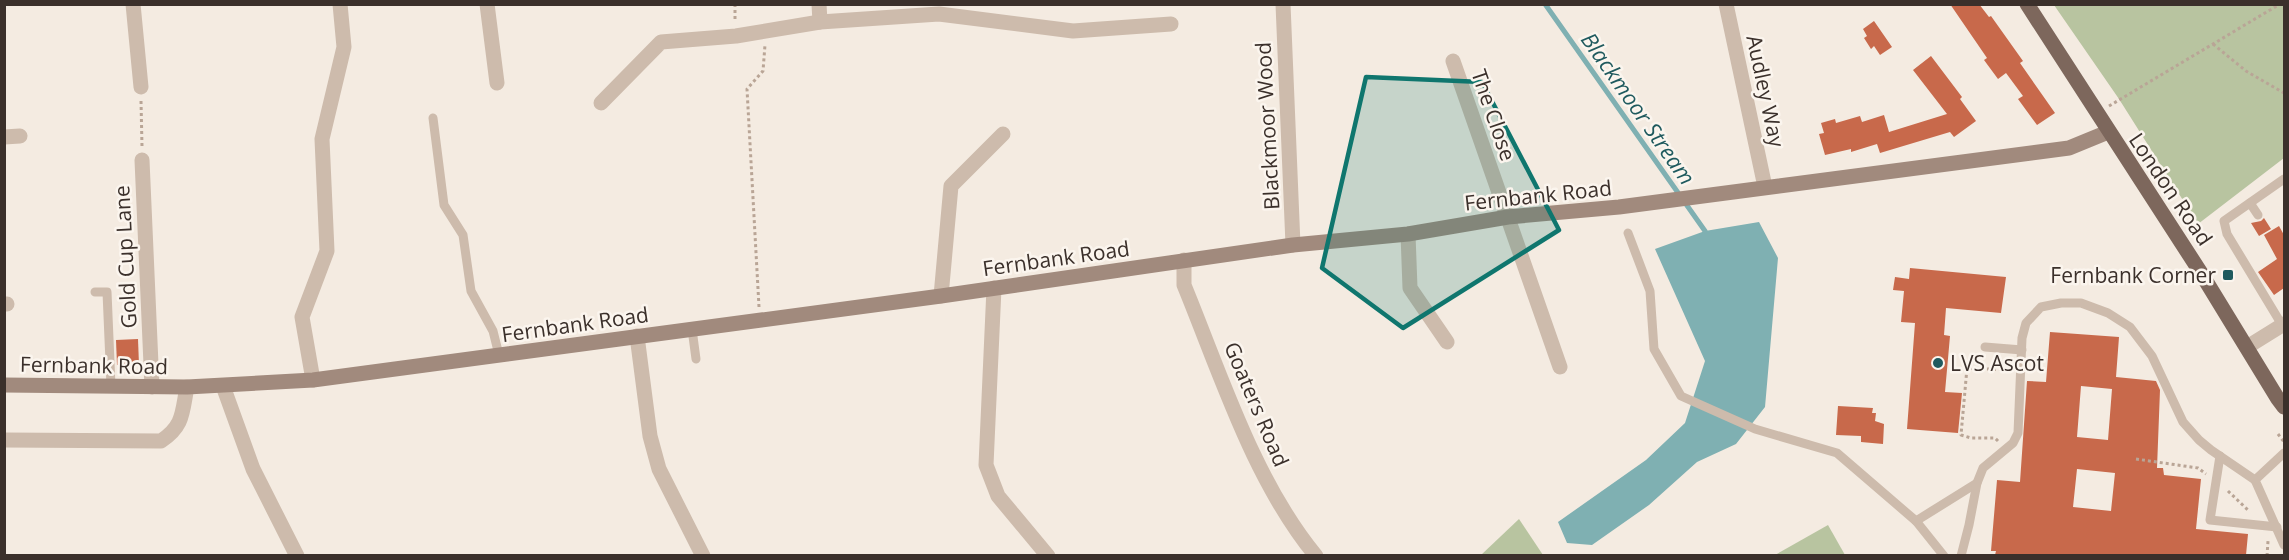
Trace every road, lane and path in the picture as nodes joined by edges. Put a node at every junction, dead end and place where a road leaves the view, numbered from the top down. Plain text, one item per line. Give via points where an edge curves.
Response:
1 (133, 4) edge
2 (340, 4) edge
3 (487, 4) edge
4 (819, 4) edge
5 (1282, 4) edge
6 (1726, 4) edge
7 (2027, 4) edge
8 (2280, 4) edge
9 (820, 22) junction
10 (1171, 24) dead end
11 (766, 31) junction
12 (2213, 44) junction
13 (1453, 61) dead end
14 (497, 83) dead end
15 (141, 87) joint
16 (2284, 93) edge
17 (602, 103) dead end
18 (2109, 105) dead end
19 (433, 118) dead end
20 (2108, 132) junction
21 (1003, 134) dead end
22 (142, 160) joint
23 (2284, 179) edge
24 (1765, 187) junction
25 (2250, 203) junction
26 (2258, 215) dead end
27 (1508, 217) junction
28 (1628, 233) dead end
29 (1408, 234) junction
30 (1293, 245) junction
31 (1184, 260) junction
32 (994, 288) junction
33 (95, 292) dead end
34 (941, 296) junction
35 (760, 320) junction
36 (2283, 325) edge
37 (692, 329) junction
38 (637, 336) junction
39 (1447, 342) dead end
40 (1985, 347) dead end
41 (2247, 347) junction
42 (2022, 350) junction
43 (499, 355) junction
44 (696, 358) dead end
45 (1560, 368) dead end
46 (2021, 370) junction
47 (314, 380) junction
48 (4, 385) edge
49 (111, 386) junction
50 (223, 386) junction
51 (152, 387) junction
52 (187, 387) junction
53 (2281, 403) edge
54 (2284, 417) edge
55 (2278, 434) dead end
56 (4, 440) edge
57 (2284, 443) edge
58 (2007, 448) junction
59 (2284, 453) edge
60 (2220, 456) junction
61 (2255, 480) junction
62 (1977, 483) junction
63 (1916, 521) junction
64 (2277, 526) junction
65 (2284, 545) edge
66 (297, 555) edge
67 (703, 555) edge
68 (1048, 555) edge
69 (1316, 555) edge
70 (1944, 555) edge
71 (1961, 555) edge

1 - 15 street
2 - 47 street via 344,47 322,139 327,250 302,317
3 - 14 street
4 - 9 street
5 - 30 street, Blackmoor Wood
6 - 24 street, Audley Way
7 - 20 main road, London Road
8 - 12 path
9 - 10 street via 939,14 1072,31
9 - 11 street
11 - 17 street via 661,42
11 - 35 path via 763,71 747,88
12 - 16 path via 2246,71
12 - 18 path
13 - 27 street, The Close
15 - 22 path
19 - 43 lane via 444,205 463,235 471,291 493,331
20 - 24 street, Fernbank Road via 2069,148
20 - 41 main road, London Road
21 - 34 street via 951,186
22 - 51 street, Gold Cup Lane
23 - 25 lane
24 - 27 street, Fernbank Road
25 - 26 lane
25 - 36 lane via 2224,221 2227,234
27 - 29 street, Fernbank Road
27 - 45 street, The Close
28 - 63 lane via 1650,291 1654,350 1681,396 1755,429 1837,453
29 - 30 street, Fernbank Road
29 - 39 street via 1410,288
30 - 31 street, Fernbank Road
31 - 32 street, Fernbank Road
31 - 69 street, Goaters Road via 1184,285 1259,468
32 - 34 street, Fernbank Road
32 - 68 street via 986,465 998,496
33 - 49 lane via 107,292
34 - 35 street, Fernbank Road
35 - 37 street, Fernbank Road
36 - 41 street
37 - 38 street, Fernbank Road
37 - 44 lane
38 - 43 street, Fernbank Road
38 - 67 street via 650,436 659,469
40 - 42 lane
41 - 53 main road, London Road
42 - 46 lane
42 - 60 lane via 2026,323 2041,307 2081,303 2108,314 2130,327 2152,356 2183,422
43 - 47 street, Fernbank Road
46 - 58 lane via 2018,433
46 - 58 path via 1967,368 1961,435 1995,438
47 - 50 street, Fernbank Road
48 - 49 street, Fernbank Road
49 - 51 street, Fernbank Road
50 - 52 street, Fernbank Road
50 - 66 street via 253,470
51 - 52 street, Fernbank Road
52 - 56 street via 174,432 161,441
53 - 54 main road, London Road
55 - 57 path
58 - 62 lane via 1983,468
59 - 61 lane
60 - 61 lane
60 - 64 lane via 2210,520
61 - 64 lane
62 - 63 lane
62 - 71 lane
63 - 70 lane
64 - 65 lane

